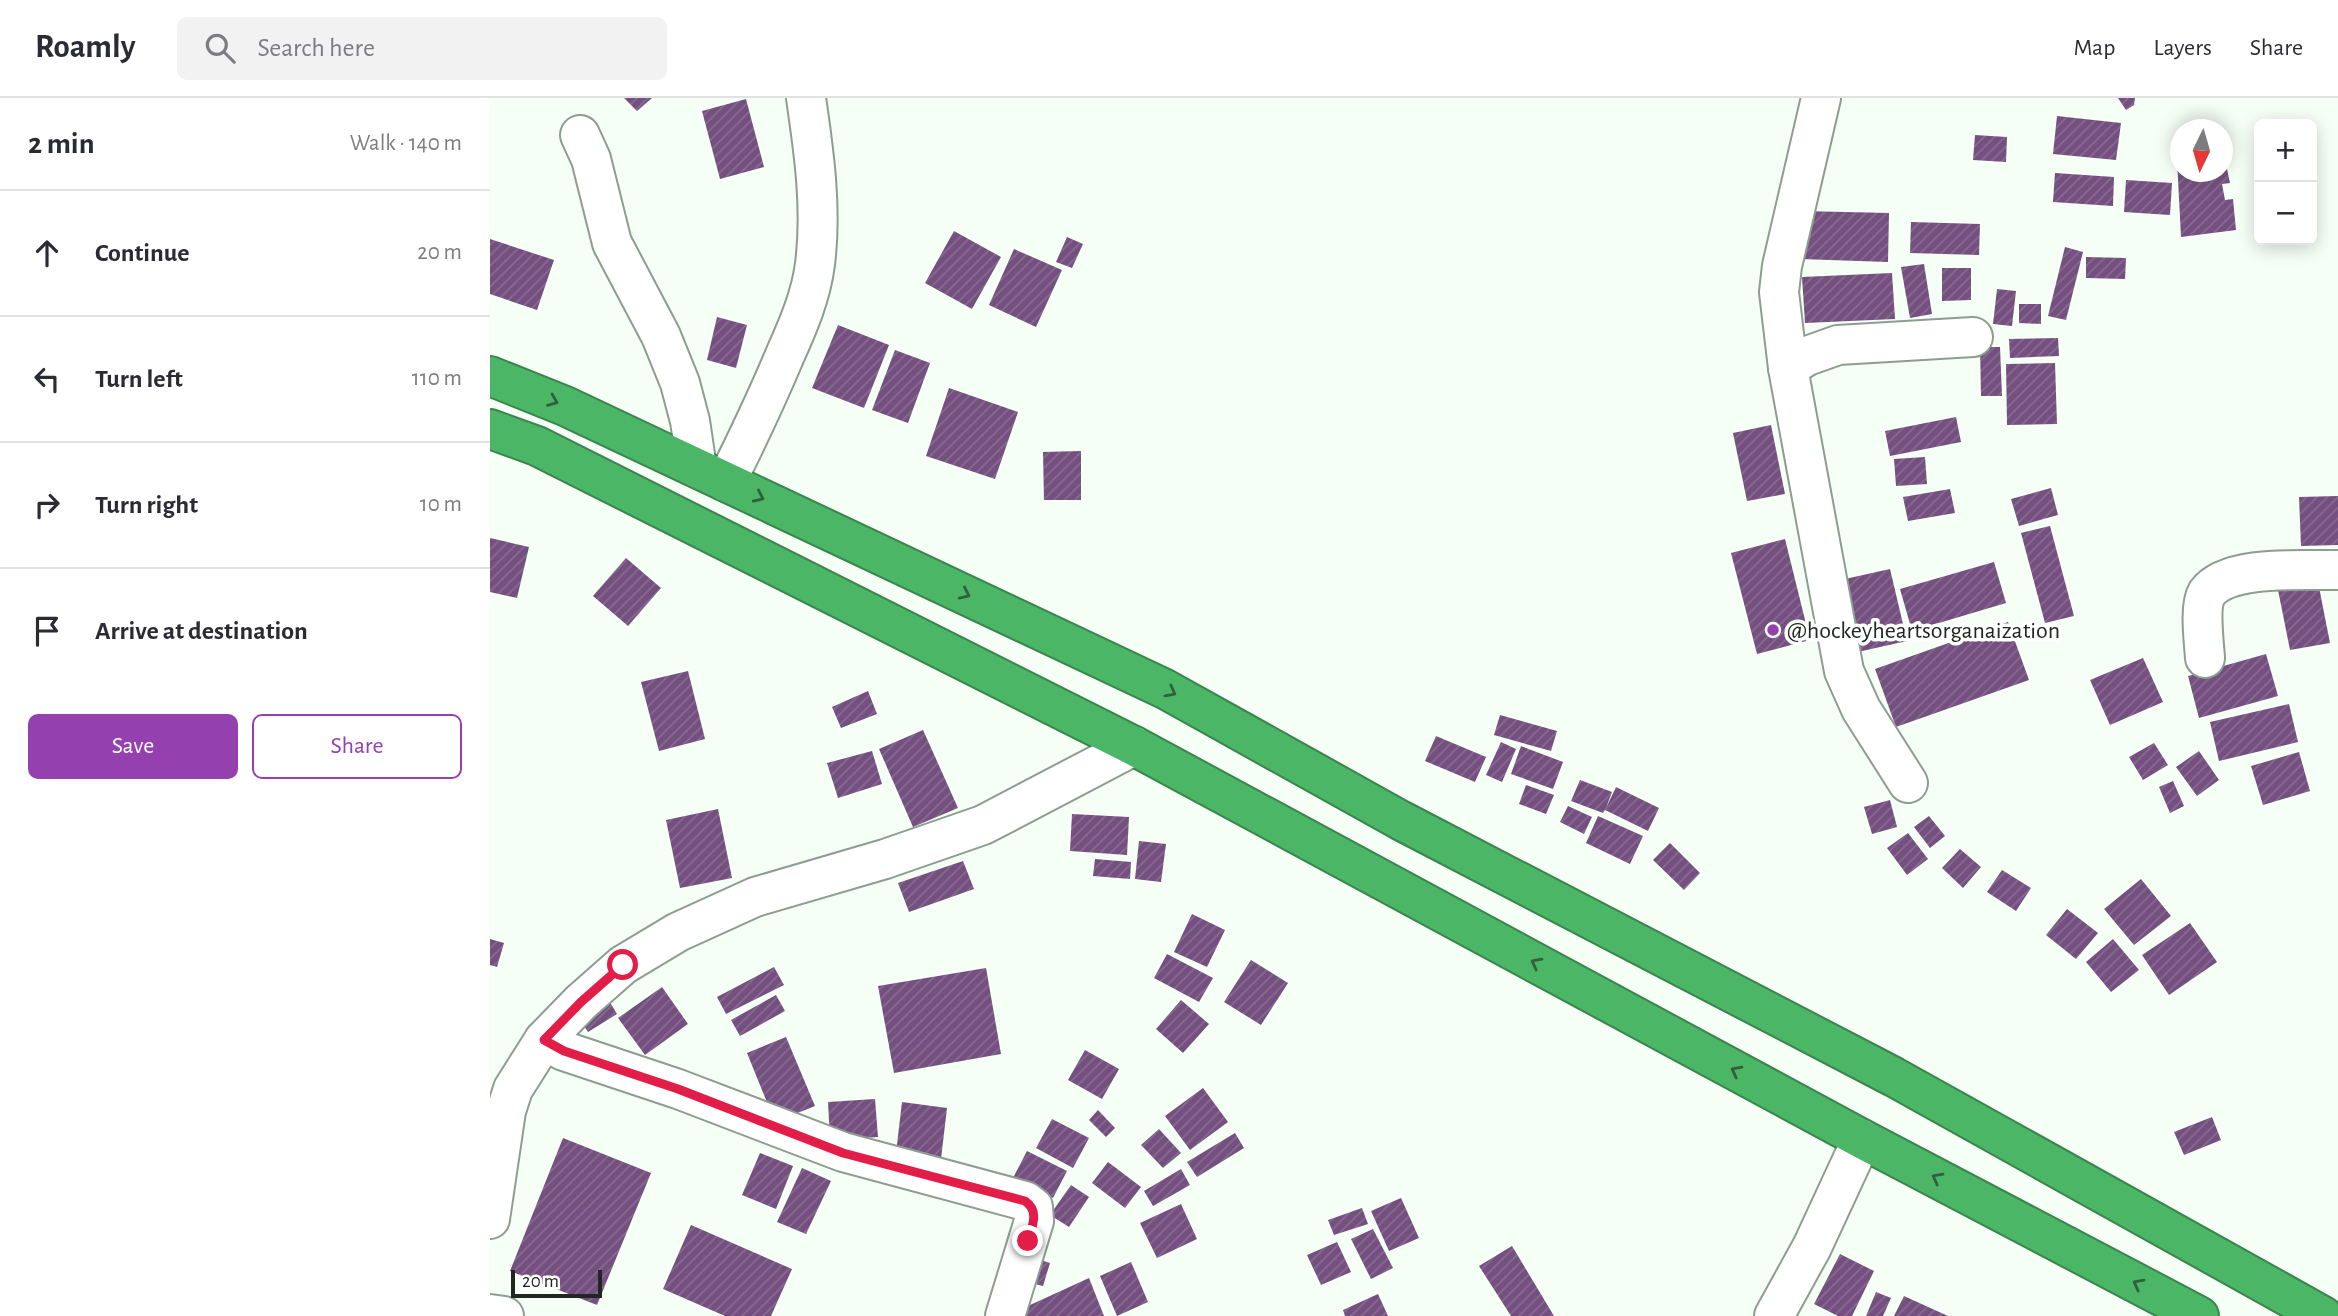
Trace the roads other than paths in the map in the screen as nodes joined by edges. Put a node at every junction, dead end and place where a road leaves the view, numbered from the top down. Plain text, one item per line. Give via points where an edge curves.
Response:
1 (806, 98) edge
2 (1821, 98) edge
3 (580, 135) dead end
4 (1973, 337) dead end
5 (1788, 368) junction
6 (490, 376) edge
7 (490, 429) edge
8 (711, 475) junction
9 (2338, 570) edge
10 (2205, 658) dead end
11 (1134, 746) junction
12 (1908, 783) dead end
13 (544, 1040) junction
14 (1862, 1139) junction
15 (490, 1219) edge
16 (490, 1314) edge
17 (504, 1316) edge
18 (1005, 1316) edge
19 (1773, 1316) edge
20 (2199, 1316) edge
21 (2323, 1316) edge

1 - 8 street via 817,198 815,266 807,301 757,422
2 - 5 street via 1782,266 1780,313
3 - 8 street via 600,188 612,243 661,336
4 - 5 street via 1838,345
5 - 12 street via 1844,671 1861,709
6 -> 8 highway
7 - 11 highway via 537,446
8 -> 21 highway via 1165,689 1400,820 1894,1077
9 - 10 street via 2251,572 2221,583 2208,593 2203,606
11 - 13 street via 983,825 755,897 678,932 623,965
14 -> 11 highway
13 - 15 street via 509,1100
13 - 18 street via 843,1153 1025,1201 1033,1207 1034,1221
14 - 19 street via 1812,1247
20 -> 14 highway
16 - 17 street

